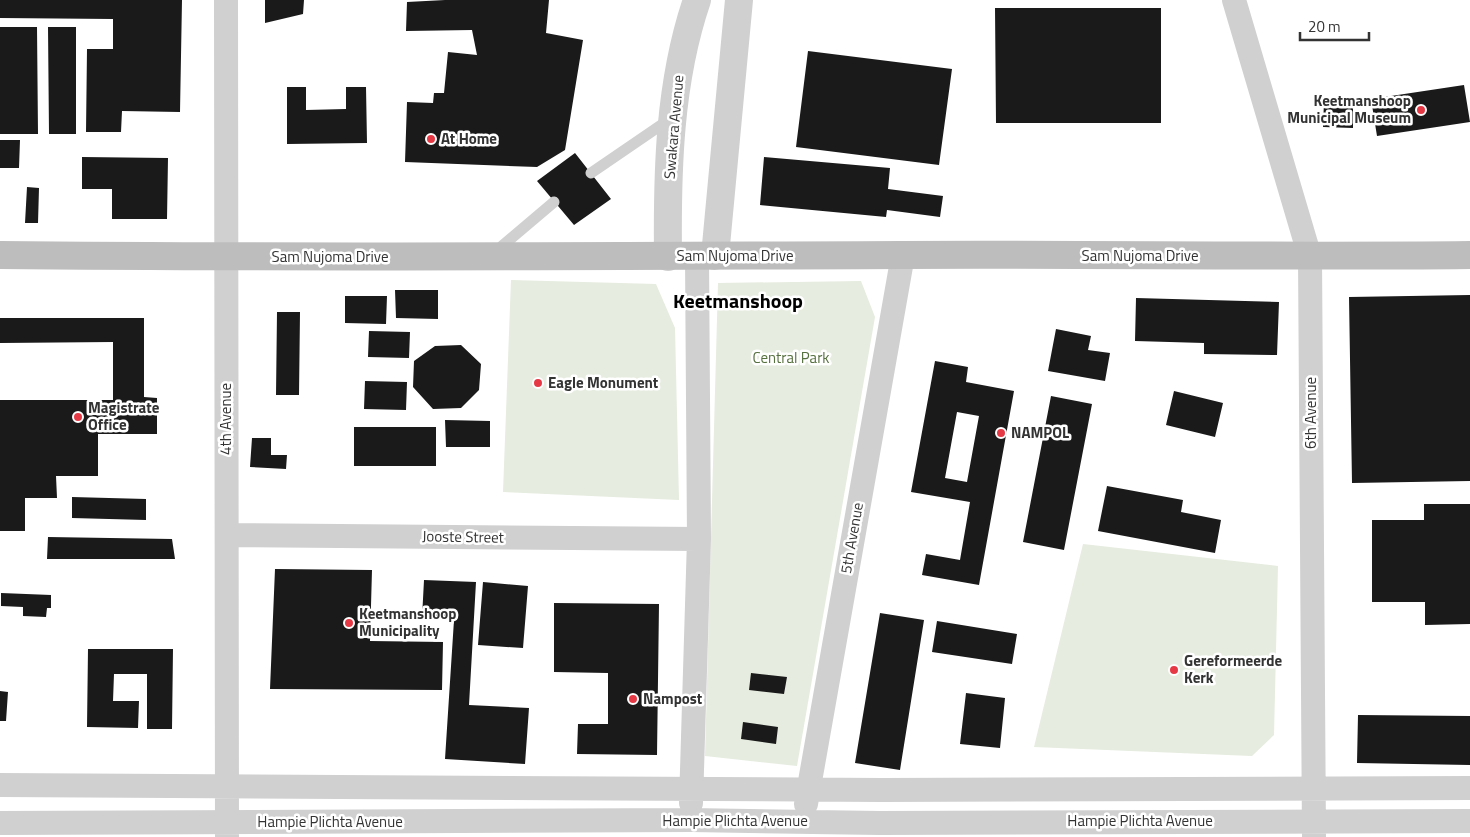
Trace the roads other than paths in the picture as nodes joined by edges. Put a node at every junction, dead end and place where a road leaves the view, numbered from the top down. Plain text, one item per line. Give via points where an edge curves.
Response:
1 (226, 0) edge
2 (697, 0) edge
3 (739, 0) edge
4 (1234, 0) edge
5 (673, 116) junction
6 (591, 173) dead end
7 (554, 202) dead end
8 (0, 255) edge
9 (903, 255) junction
10 (1470, 255) edge
11 (706, 256) junction
12 (226, 257) junction
13 (490, 257) junction
14 (668, 257) junction
15 (1310, 257) junction
16 (227, 535) junction
17 (699, 539) junction
18 (227, 784) junction
19 (0, 785) edge
20 (691, 787) junction
21 (808, 788) junction
22 (1313, 788) junction
23 (1470, 788) edge
24 (882, 790) junction
25 (692, 820) junction
26 (804, 821) junction
27 (1470, 821) edge
28 (0, 823) edge
29 (1314, 829) edge
30 (227, 830) edge
31 (880, 830) edge

1 - 12 street, 4th Avenue
2 - 5 street, Swakara Avenue via 687,29
3 - 11 street
4 - 15 street, 6th Avenue
5 - 6 lane
5 - 14 street, Swakara Avenue
7 - 13 lane
8 - 12 main road, Sam Nujoma Drive
9 - 11 main road, Sam Nujoma Drive
9 - 15 main road, Sam Nujoma Drive
9 - 21 street, 5th Avenue
10 - 15 main road, Sam Nujoma Drive
11 - 14 main road, Sam Nujoma Drive
11 - 17 street
12 - 13 main road, Sam Nujoma Drive
12 - 16 street, 4th Avenue
13 - 14 main road, Sam Nujoma Drive
15 - 22 street, 6th Avenue
16 - 17 street, Jooste Street
16 - 18 street, 4th Avenue
17 - 20 street
18 - 19 street
18 - 20 street
18 - 30 street, 4th Avenue
20 - 21 street
20 - 25 street
21 - 24 street
21 - 26 street, 5th Avenue
22 - 23 street
22 - 24 street
22 - 29 street, 6th Avenue
24 - 31 street
25 - 26 street, Hampie Plichta Avenue
25 - 30 street, Hampie Plichta Avenue
26 - 31 street, Hampie Plichta Avenue
27 - 29 street, Hampie Plichta Avenue
28 - 30 street, Hampie Plichta Avenue
29 - 31 street, Hampie Plichta Avenue

